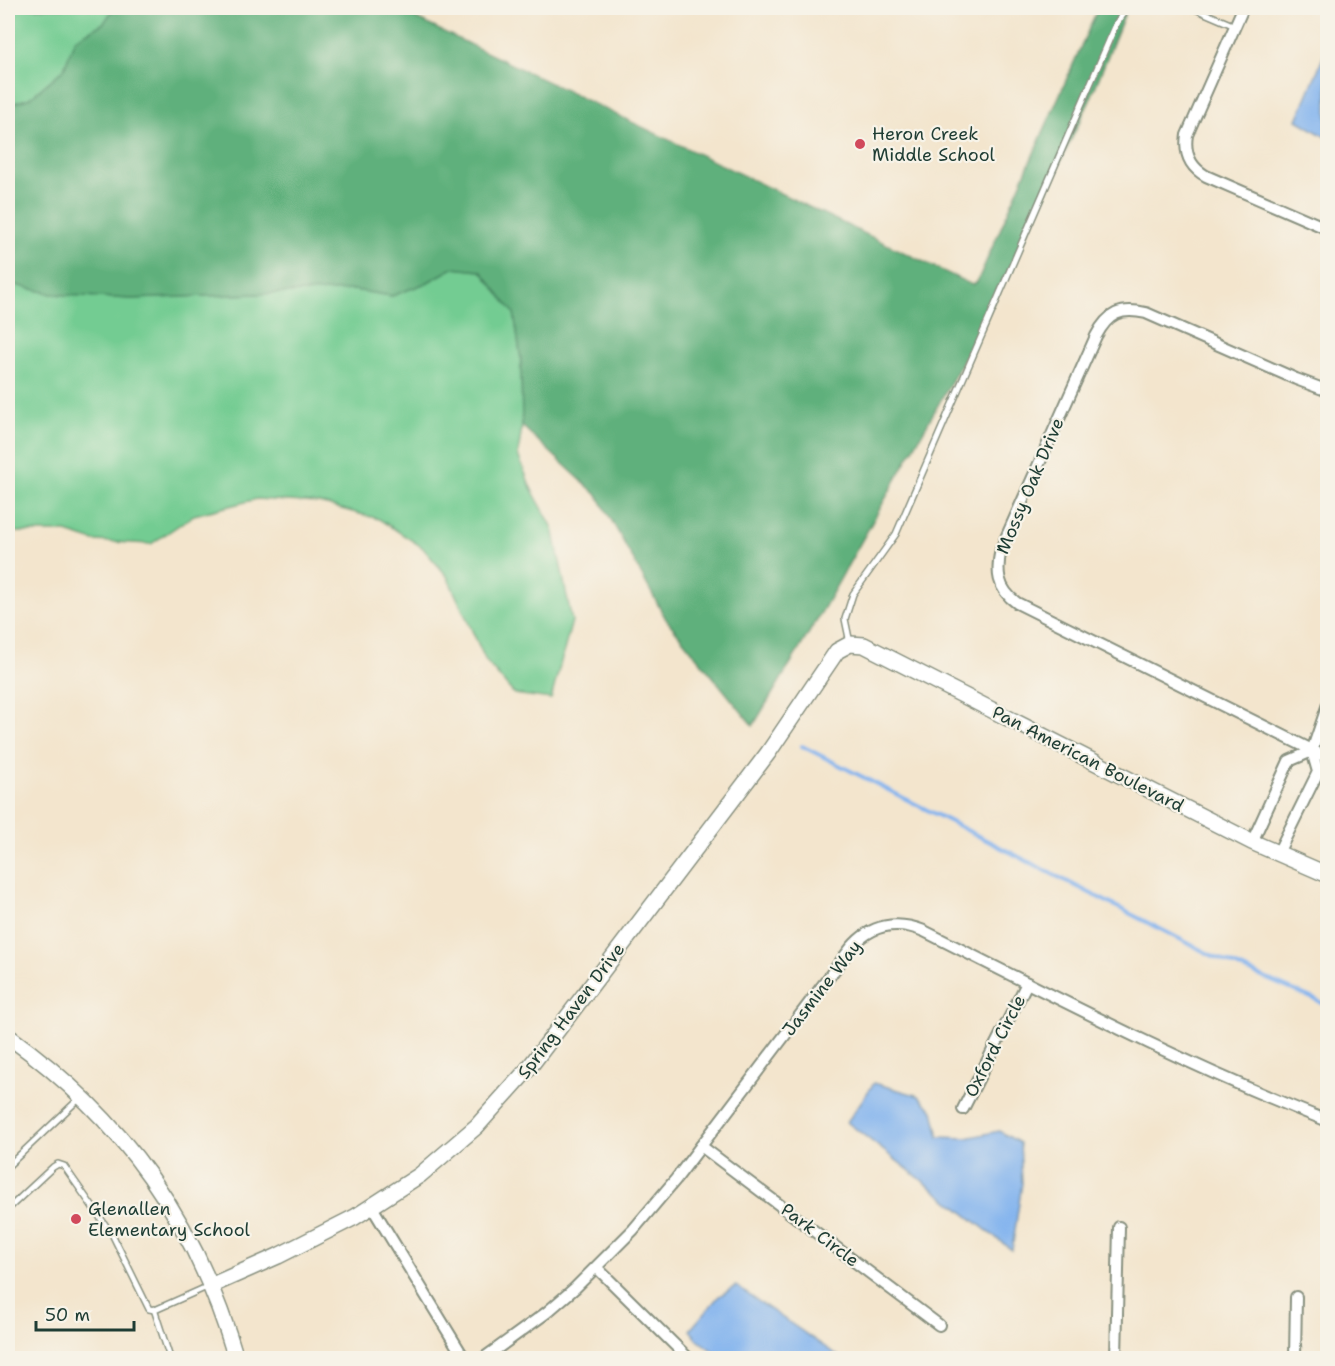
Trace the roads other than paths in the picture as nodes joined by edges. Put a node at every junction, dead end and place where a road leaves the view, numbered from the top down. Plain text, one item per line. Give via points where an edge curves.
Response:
1 (1127, 8) edge
2 (1193, 8) edge
3 (1243, 8) edge
4 (1235, 26) junction
5 (1328, 229) edge
6 (1328, 391) edge
7 (850, 644) junction
8 (1328, 704) edge
9 (1311, 751) junction
10 (1328, 758) edge
11 (1252, 842) junction
12 (1278, 853) junction
13 (1328, 875) edge
14 (1027, 983) junction
15 (8, 1036) edge
16 (81, 1096) junction
17 (963, 1109) dead end
18 (1328, 1121) edge
19 (701, 1146) junction
20 (8, 1166) edge
21 (372, 1207) junction
22 (8, 1209) edge
23 (1119, 1227) dead end
24 (597, 1268) junction
25 (210, 1286) junction
26 (1296, 1297) dead end
27 (153, 1309) junction
28 (939, 1324) dead end
29 (170, 1359) edge
30 (236, 1359) edge
31 (464, 1359) edge
32 (484, 1359) edge
33 (688, 1359) edge
34 (1116, 1359) edge
35 (1295, 1359) edge

1 - 7 lane via 1117,22 896,534 853,594 844,619
2 - 4 lane
3 - 4 street
4 - 5 street via 1187,135 1190,162 1206,176
6 - 9 street, Mossy Oak Drive via 1146,313 1128,310 1111,316 1096,336 1001,549 998,572 1004,591 1017,603
7 - 11 street, Pan American Boulevard via 864,645
7 - 21 street, Spring Haven Drive via 831,658 768,753 528,1070 449,1151
8 - 9 street
9 - 10 street, Mossy Oak Drive
9 - 11 street via 1289,761
9 - 12 street via 1318,772
11 - 12 street, Pan American Boulevard
12 - 13 street, Pan American Boulevard
14 - 17 street, Oxford Circle
14 - 18 street, Jasmine Way via 1166,1052
14 - 19 street, Jasmine Way via 912,926 874,929 851,948
15 - 16 street
16 - 20 lane
16 - 25 street via 155,1182 179,1220
19 - 24 street, Jasmine Way via 656,1205
19 - 28 street, Park Circle
21 - 25 street, Spring Haven Drive
21 - 31 street
22 - 27 lane via 53,1167 64,1166 113,1236 149,1309
23 - 34 street
24 - 32 street, Jasmine Way via 546,1313
24 - 33 street
25 - 27 lane
25 - 30 street
26 - 35 street
27 - 29 lane

